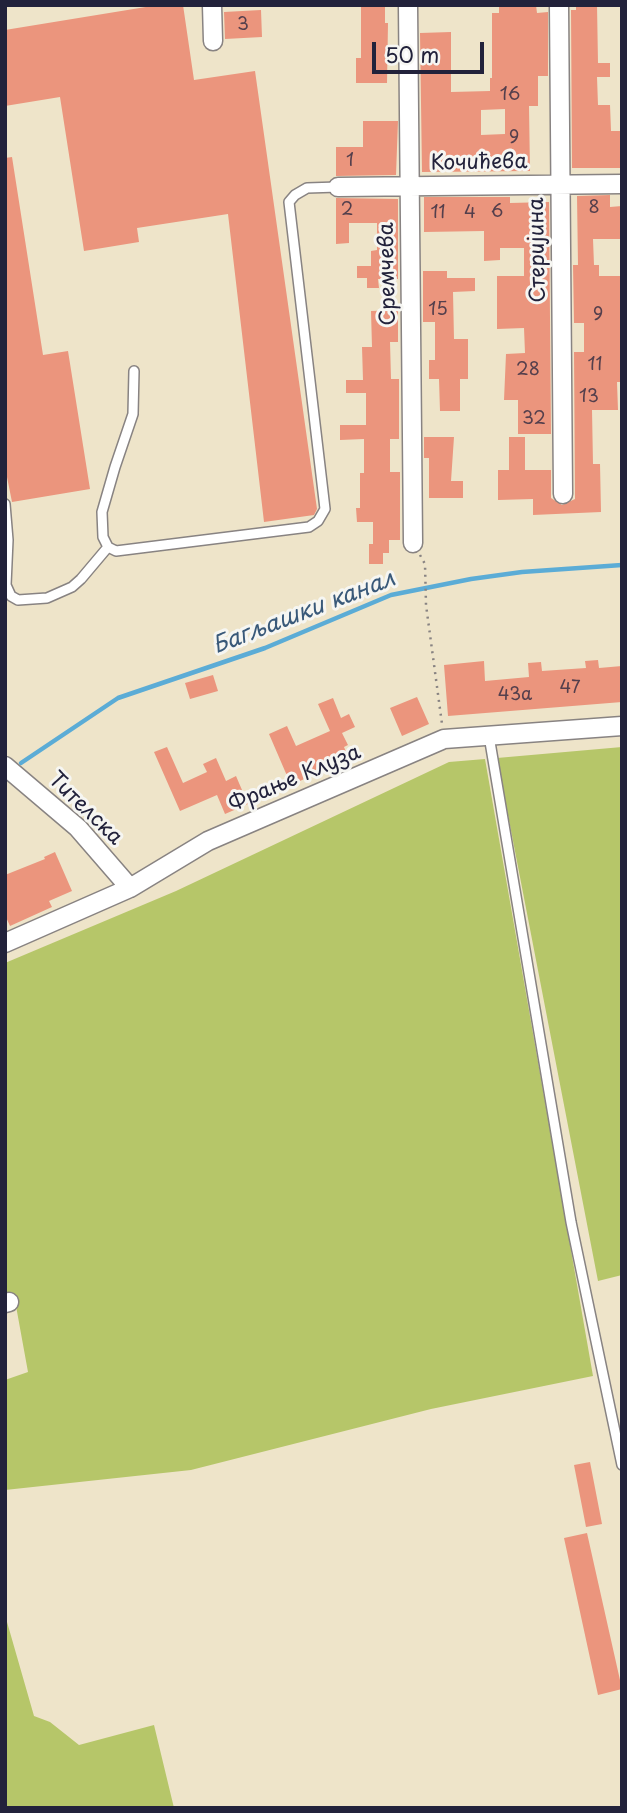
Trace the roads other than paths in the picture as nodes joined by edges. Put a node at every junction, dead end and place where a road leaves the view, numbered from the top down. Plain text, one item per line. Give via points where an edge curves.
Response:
1 (212, 5) edge
2 (408, 5) edge
3 (559, 5) edge
4 (214, 41) dead end
5 (560, 184) junction
6 (622, 184) edge
7 (338, 187) joint
8 (410, 187) junction
9 (134, 371) dead end
10 (564, 494) dead end
11 (5, 505) edge
12 (413, 543) dead end
13 (108, 547) junction
14 (622, 726) edge
15 (489, 736) junction
16 (5, 765) edge
17 (130, 888) junction
18 (5, 943) edge
19 (622, 1465) edge

1 - 4 street
2 - 8 street, Сремчева
3 - 5 street, Стеријина
5 - 6 street, Кочићева
5 - 8 street, Кочићева
5 - 10 street, Стеријина
7 - 8 street, Кочићева
7 - 13 lane via 307,188 289,202 323,516 309,527 116,551
8 - 12 street, Сремчева
9 - 13 lane via 133,414 102,512
11 - 13 lane via 7,589 18,600 47,598 72,587
14 - 15 street, Фрање Клуза
15 - 17 street, Фрање Клуза via 444,739 208,841
15 - 19 lane via 571,1222
16 - 17 street, Тителска via 78,828
17 - 18 street, Фрање Клуза

